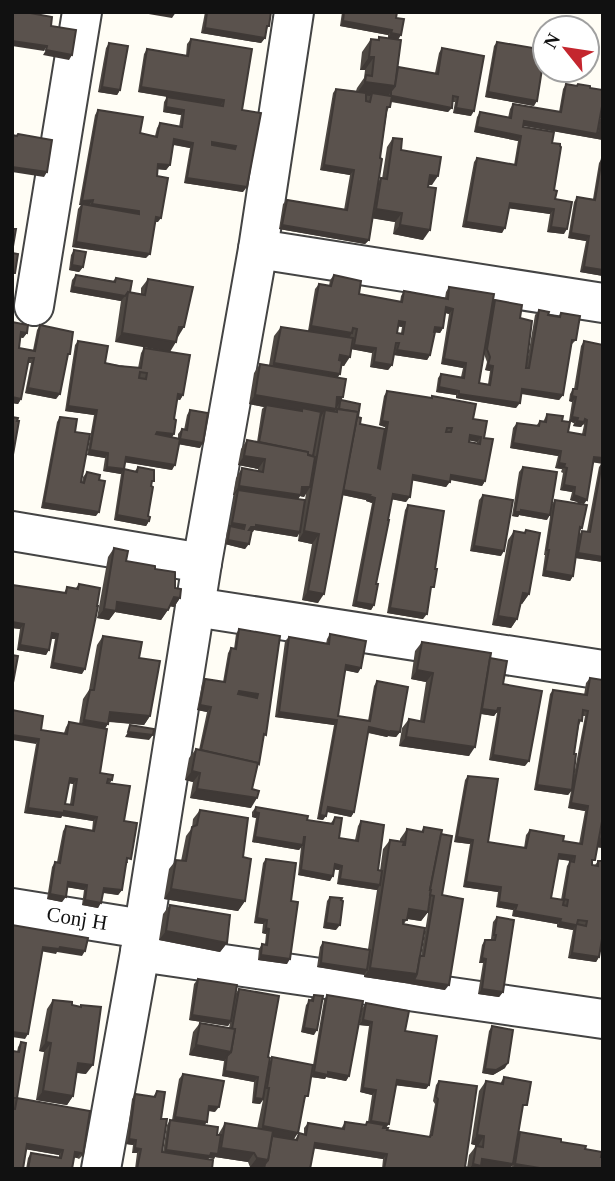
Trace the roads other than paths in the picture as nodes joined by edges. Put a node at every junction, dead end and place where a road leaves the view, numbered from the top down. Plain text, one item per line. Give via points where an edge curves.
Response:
1 (82, 12) edge
2 (294, 12) edge
3 (258, 249) junction
4 (603, 303) edge
5 (34, 306) dead end
6 (12, 531) edge
7 (202, 563) junction
8 (195, 607) junction
9 (603, 670) edge
10 (12, 908) edge
11 (141, 941) junction
12 (603, 1018) edge
13 (102, 1169) edge

1 - 5 street
2 - 3 street
3 - 4 street
3 - 7 street
6 - 7 street
7 - 8 street
8 - 9 street
8 - 11 street
10 - 11 street, Conj H
11 - 12 street, Conj H
11 - 13 street

